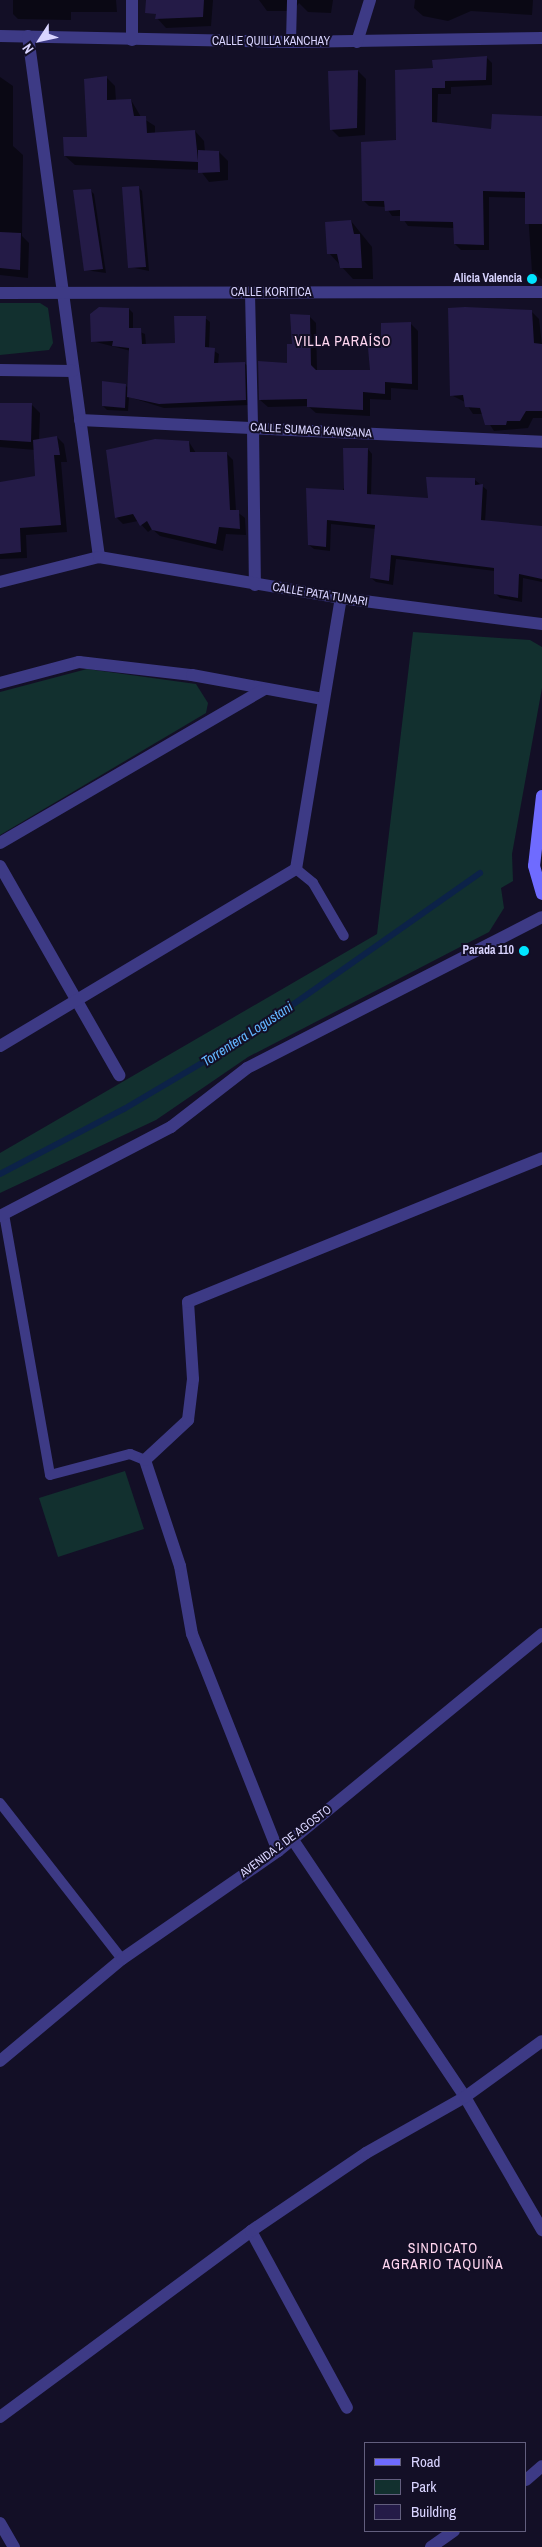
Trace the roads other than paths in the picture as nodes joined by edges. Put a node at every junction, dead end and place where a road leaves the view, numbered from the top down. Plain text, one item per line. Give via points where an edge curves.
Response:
1 (132, 0) edge
2 (292, 0) edge
3 (370, 0) edge
4 (0, 36) edge
5 (28, 36) junction
6 (542, 38) edge
7 (132, 40) junction
8 (291, 42) junction
9 (357, 42) junction
10 (542, 292) edge
11 (0, 293) edge
12 (63, 293) junction
13 (250, 293) junction
14 (0, 370) edge
15 (73, 371) junction
16 (80, 420) junction
17 (253, 428) junction
18 (542, 442) edge
19 (99, 557) junction
20 (0, 582) edge
21 (255, 585) junction
22 (341, 598) junction
23 (542, 624) edge
24 (0, 683) edge
25 (265, 689) junction
26 (322, 699) junction
27 (542, 796) edge
28 (0, 843) edge
29 (538, 865) edge
30 (0, 866) edge
31 (296, 869) junction
32 (542, 894) edge
33 (542, 917) edge
34 (344, 936) dead end
35 (77, 1002) junction
36 (0, 1046) edge
37 (119, 1075) dead end
38 (542, 1158) edge
39 (2, 1215) edge
40 (145, 1460) junction
41 (542, 1634) edge
42 (0, 1802) edge
43 (292, 1840) junction
44 (278, 1852) junction
45 (122, 1959) junction
46 (542, 2041) edge
47 (0, 2061) edge
48 (465, 2097) junction
49 (542, 2230) edge
50 (251, 2231) junction
51 (347, 2408) dead end
52 (0, 2417) edge
53 (542, 2466) edge
54 (527, 2479) edge
55 (0, 2524) edge
56 (452, 2532) edge
57 (14, 2547) edge
58 (430, 2547) edge

1 - 7 street
2 - 8 lane
3 - 9 street
4 - 5 street, CALLE QUILLA KANCHAY
5 - 7 street, CALLE QUILLA KANCHAY
5 - 12 street
6 - 9 street, CALLE QUILLA KANCHAY
7 - 8 street, CALLE QUILLA KANCHAY
8 - 9 street, CALLE QUILLA KANCHAY
10 - 13 street, CALLE KORITICA
11 - 12 street, CALLE KORITICA
12 - 13 street, CALLE KORITICA
12 - 15 street
13 - 17 lane
14 - 15 street
15 - 16 street
16 - 17 street, CALLE SUMAG KAWSANA
16 - 19 street
17 - 18 street, CALLE SUMAG KAWSANA
17 - 21 street
19 - 20 street
19 - 21 street, CALLE PATA TUNARI
21 - 22 street, CALLE PATA TUNARI
22 - 23 street, CALLE PATA TUNARI
22 - 26 street
24 - 25 street via 80,662
25 - 26 street
25 - 28 street
26 - 31 street
27 - 29 main road
29 - 32 main road
30 - 35 street
31 - 34 lane via 313,883
31 - 35 street
33 - 39 street via 247,1068 171,1127
35 - 36 street
35 - 37 street
38 - 40 street via 188,1302 193,1379 188,1420
39 - 40 lane via 50,1475 130,1454
40 - 44 street via 180,1566 192,1634
41 - 43 street, AVENIDA 2 DE AGOSTO
42 - 45 lane
43 - 44 street, AVENIDA 2 DE AGOSTO
43 - 48 street
44 - 45 street, AVENIDA 2 DE AGOSTO
45 - 47 street, AVENIDA 2 DE AGOSTO
46 - 48 street
48 - 49 street
48 - 50 street via 366,2153
50 - 51 street
50 - 52 street
53 - 54 street
55 - 57 street
56 - 58 street

